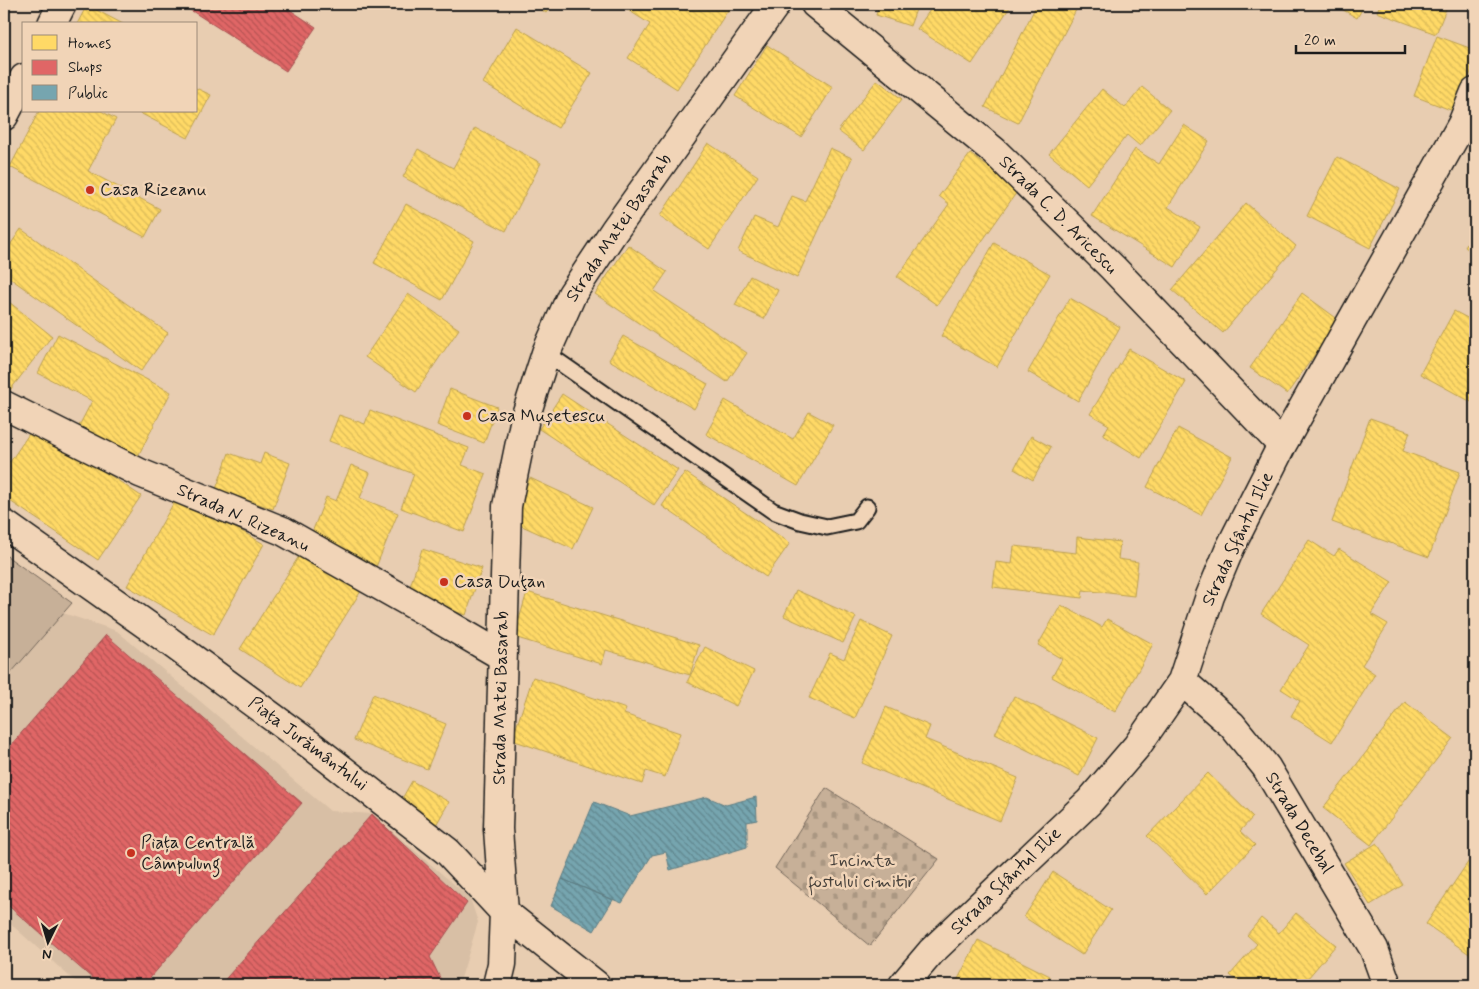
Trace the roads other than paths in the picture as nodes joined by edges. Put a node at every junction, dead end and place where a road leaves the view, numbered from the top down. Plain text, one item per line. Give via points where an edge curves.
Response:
1 (62, 4) edge
2 (776, 4) edge
3 (816, 4) edge
4 (53, 22) edge
5 (22, 82) edge
6 (1475, 92) edge
7 (4, 116) edge
8 (1469, 130) edge
9 (546, 353) junction
10 (4, 405) edge
11 (1282, 445) junction
12 (868, 507) dead end
13 (4, 524) edge
14 (502, 656) junction
15 (1182, 681) junction
16 (504, 912) junction
17 (497, 985) edge
18 (596, 985) edge
19 (903, 985) edge
20 (1387, 985) edge

1 - 4 street
2 - 9 street, Strada Matei Basarab via 572,294
3 - 11 street, Strada C. D. Aricescu via 994,151 1113,268
5 - 7 street
6 - 8 street, Strada Sfântul Ilie
8 - 11 street, Strada Sfântul Ilie
9 - 12 lane via 773,511 827,527 856,521
9 - 14 street, Strada Matei Basarab via 525,418 507,506
10 - 14 street, Strada N. Rizeanu via 140,473 283,531
11 - 15 street, Strada Sfântul Ilie via 1230,548 1210,596
13 - 16 street, Piața Jurământului via 312,746 448,852
14 - 16 street, Strada Matei Basarab via 498,828
15 - 19 street, Strada Sfântul Ilie via 1137,746 1089,802 931,952
15 - 20 street, Strada Decebal via 1232,725 1266,767 1374,949
16 - 17 street, Strada Matei Basarab via 502,964
16 - 18 street, Piața Jurământului

